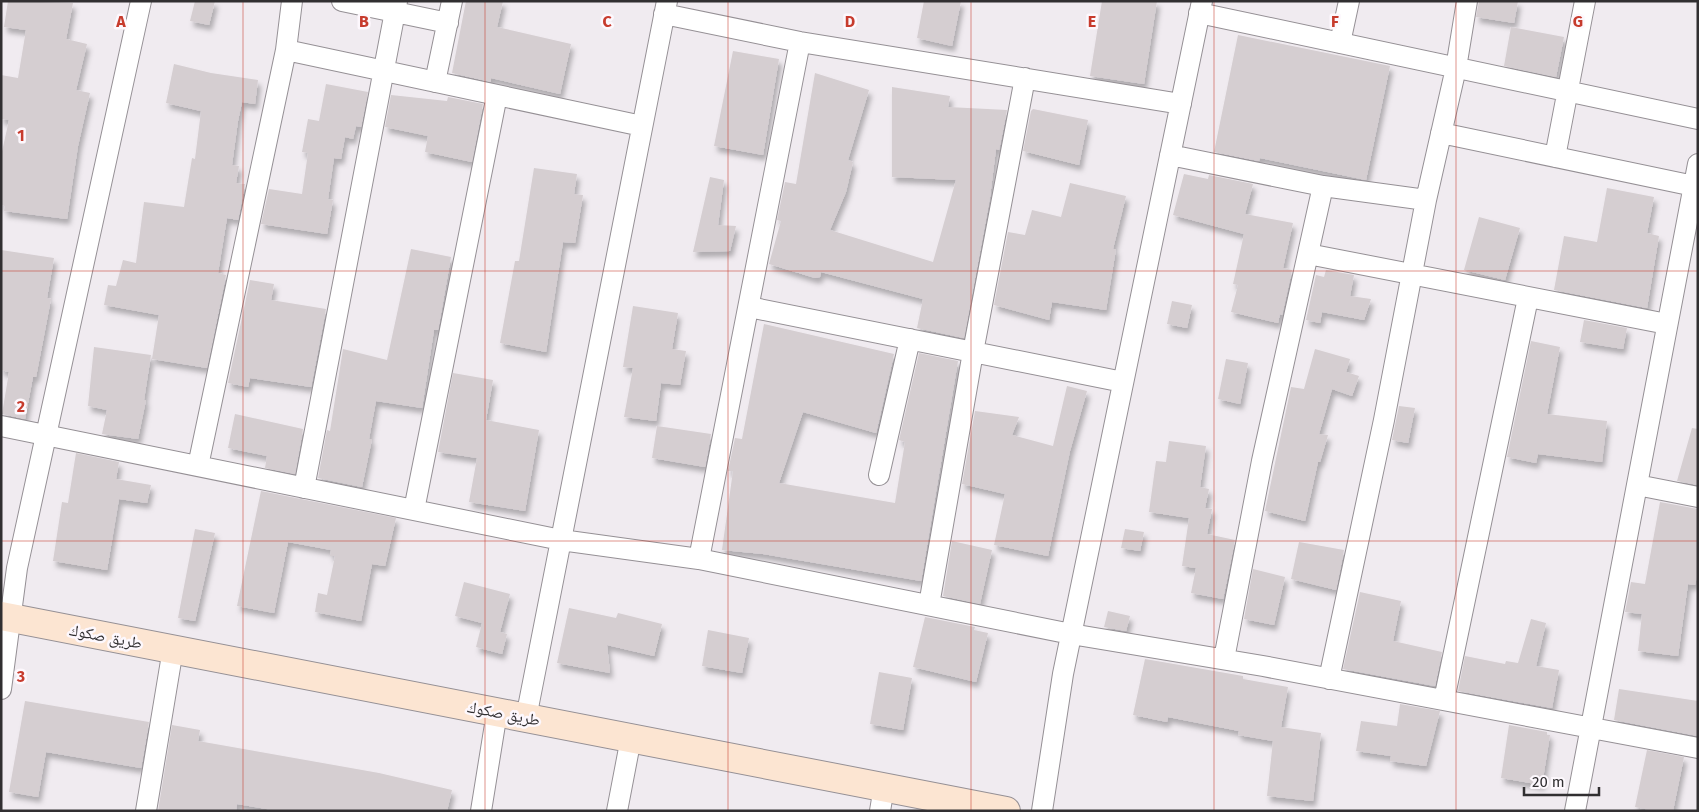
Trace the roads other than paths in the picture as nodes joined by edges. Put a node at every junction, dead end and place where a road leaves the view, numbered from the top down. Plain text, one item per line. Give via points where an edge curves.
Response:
1 (141, 1) edge
2 (292, 1) edge
3 (342, 1) edge
4 (452, 1) edge
5 (1349, 1) edge
6 (1467, 1) edge
7 (1584, 1) edge
8 (396, 7) edge
9 (666, 7) edge
10 (1201, 7) edge
11 (448, 23) junction
12 (800, 42) junction
13 (1340, 43) junction
14 (286, 50) junction
15 (1456, 68) junction
16 (385, 71) junction
17 (1025, 78) junction
18 (435, 82) junction
19 (1566, 91) junction
20 (497, 95) junction
21 (1181, 104) junction
22 (1698, 119) edge
23 (642, 126) junction
24 (1441, 133) junction
25 (1170, 155) junction
26 (1555, 157) junction
27 (1698, 164) edge
28 (1323, 186) junction
29 (1694, 186) junction
30 (1426, 200) junction
31 (1692, 231) edge
32 (1308, 254) junction
33 (1410, 274) junction
34 (1528, 298) junction
35 (748, 307) junction
36 (1667, 324) junction
37 (910, 339) junction
38 (973, 352) junction
39 (1123, 382) junction
40 (1, 426) edge
41 (45, 436) junction
42 (198, 466) junction
43 (879, 475) dead end
44 (1637, 485) junction
45 (304, 488) junction
46 (1698, 497) edge
47 (414, 510) junction
48 (561, 540) junction
49 (699, 559) junction
50 (928, 606) junction
51 (5, 617) edge
52 (1071, 634) junction
53 (173, 649) junction
54 (1224, 660) junction
55 (1329, 678) junction
56 (1, 689) edge
57 (1444, 700) junction
58 (497, 712) junction
59 (526, 718) junction
60 (1591, 727) junction
61 (631, 738) junction
62 (1698, 748) edge
63 (882, 799) edge
64 (146, 811) edge
65 (481, 811) edge
66 (617, 811) edge
67 (1006, 811) edge
68 (1042, 811) edge
69 (1575, 811) edge

1 - 41 street
2 - 14 street
3 - 8 street
4 - 11 street
5 - 13 street
6 - 15 street
7 - 19 street
8 - 11 street
8 - 16 street
9 - 12 street
9 - 23 street
10 - 13 street
10 - 21 street
11 - 18 street
12 - 17 street
12 - 35 street
13 - 15 street
14 - 16 street
14 - 42 street
15 - 19 street
15 - 24 street
16 - 18 street
16 - 45 street
17 - 21 street
17 - 38 street
18 - 20 street
19 - 22 street
19 - 26 street
20 - 23 street
20 - 47 street
21 - 25 street
23 - 48 street
24 - 26 street
24 - 30 street
25 - 28 street
25 - 39 street
26 - 29 street
27 - 29 street
28 - 30 street
28 - 32 street
29 - 31 street
30 - 33 street
31 - 36 street
32 - 33 street
32 - 54 street via 1262,461
33 - 34 street
33 - 55 street via 1384,420
34 - 36 street
34 - 57 street
35 - 37 street
35 - 49 street
36 - 44 street
37 - 38 street
37 - 43 street
38 - 39 street
38 - 50 street
39 - 52 street
40 - 41 street
41 - 42 street
41 - 51 street
42 - 45 street
44 - 46 street
44 - 60 street
45 - 47 street
47 - 48 street
48 - 49 street
48 - 59 street
49 - 50 street
50 - 52 street
51 - 53 street, طريق صكوك
51 - 56 street
52 - 54 street
52 - 68 street
53 - 58 street, طريق صكوك
53 - 64 street
54 - 55 street
55 - 57 street
57 - 60 street
58 - 59 street, طريق صكوك
58 - 65 street
59 - 61 street, طريق صكوك
60 - 62 street
60 - 69 street
61 - 63 street, طريق صكوك
61 - 66 street
63 - 67 street, طريق صكوك

